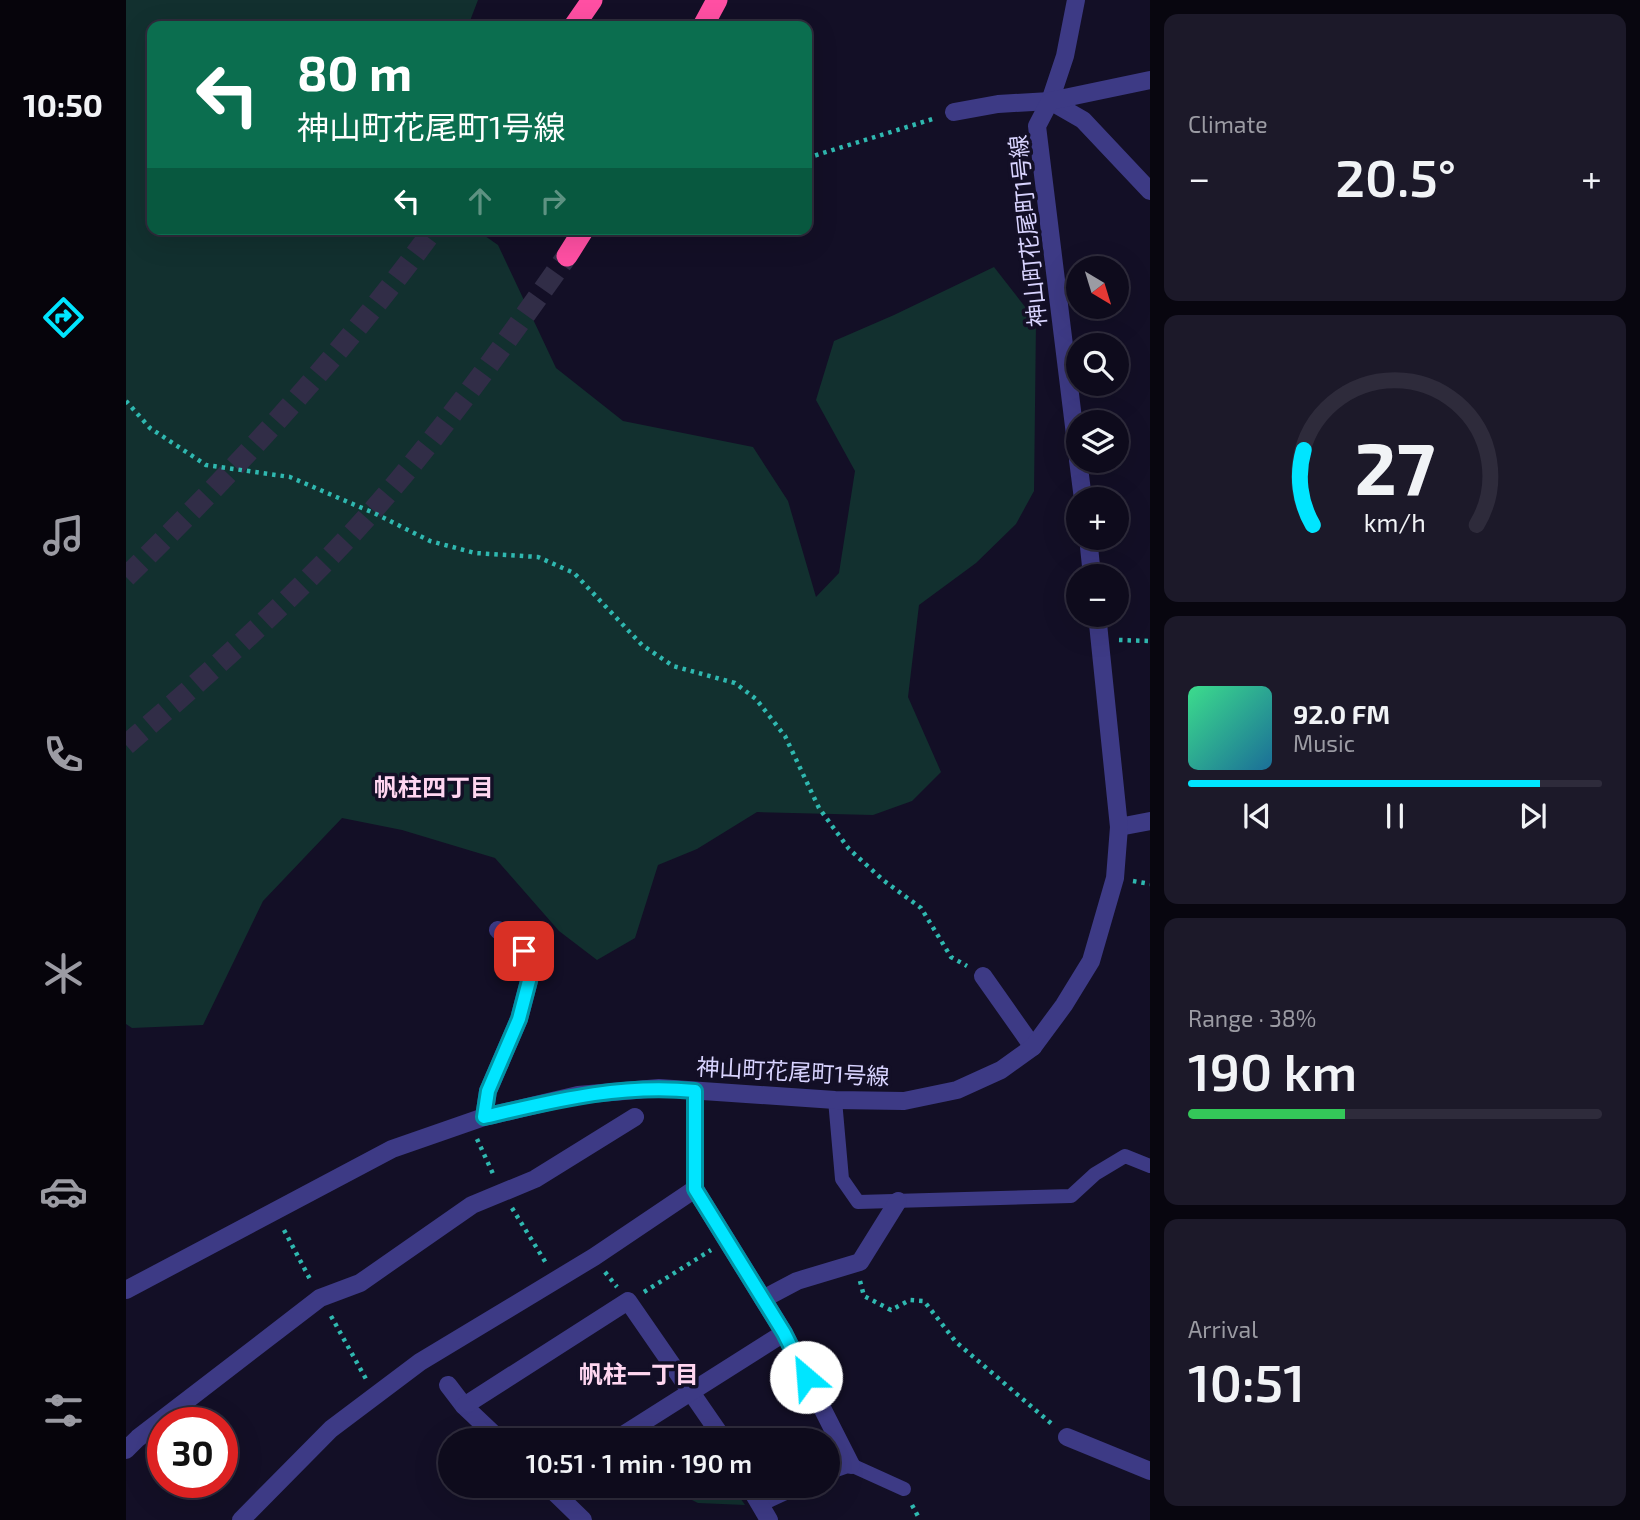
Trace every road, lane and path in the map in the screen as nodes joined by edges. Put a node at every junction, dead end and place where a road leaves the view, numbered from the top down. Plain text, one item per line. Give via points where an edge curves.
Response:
1 (592, 0) edge
2 (717, 0) edge
3 (1076, 0) edge
4 (577, 21) edge
5 (706, 21) edge
6 (1150, 80) edge
7 (1050, 101) junction
8 (954, 112) joint
9 (812, 156) edge
10 (1150, 191) edge
11 (580, 235) edge
12 (567, 256) tunnel mouth
13 (126, 401) edge
14 (1072, 410) edge
15 (1099, 627) edge
16 (1100, 639) junction
17 (1150, 641) edge
18 (1150, 821) edge
19 (1119, 827) junction
20 (498, 930) dead end
21 (983, 976) joint
22 (1033, 1047) junction
23 (695, 1091) junction
24 (835, 1100) junction
25 (484, 1117) junction
26 (635, 1117) dead end
27 (1150, 1166) edge
28 (695, 1189) junction
29 (898, 1201) junction
30 (727, 1240) junction
31 (594, 1257) junction
32 (860, 1262) junction
33 (126, 1290) edge
34 (762, 1299) junction
35 (628, 1301) junction
36 (784, 1333) junction
37 (448, 1385) dead end
38 (690, 1390) junction
39 (464, 1406) junction
40 (487, 1428) edge
41 (633, 1428) edge
42 (716, 1428) edge
43 (1067, 1437) joint
44 (126, 1450) edge
45 (851, 1465) junction
46 (840, 1469) edge
47 (1150, 1471) edge
48 (904, 1489) dead end
49 (560, 1498) edge
50 (784, 1498) edge
51 (765, 1512) edge
52 (241, 1520) edge
53 (583, 1520) edge

1 - 4 highway
2 - 5 highway
3 - 7 street, 神山町花尾町1号線
6 - 7 street
7 - 8 street
7 - 10 street via 1083,120
7 - 14 street, 神山町花尾町1号線 via 1037,126
8 - 9 path
11 - 12 highway
13 - 21 path via 150,428 206,465 290,477 429,541 475,553 538,557 574,573 642,645 673,666 734,683 756,699 785,736 820,808 849,849 921,908 951,957
15 - 16 street, 神山町花尾町1号線
16 - 17 path
16 - 19 street, 神山町花尾町1号線
18 - 19 street
19 - 22 street, 神山町花尾町1号線 via 1115,878 1091,961
20 - 25 street via 524,951 530,977 519,1019 488,1091
21 - 22 street
22 - 24 street, 神山町花尾町1号線 via 1001,1070 957,1090 904,1101
23 - 24 street, 神山町花尾町1号線
23 - 25 street, 神山町花尾町1号線 via 659,1088 578,1095
23 - 28 street
24 - 29 lane via 842,1179 858,1202
25 - 33 street, 神山町花尾町1号線 via 392,1149
26 - 44 street via 535,1179 471,1205 360,1283 320,1298
27 - 29 lane via 1125,1156 1094,1174 1071,1196
28 - 30 street
28 - 31 street
29 - 32 street
30 - 34 street
30 - 35 path
31 - 35 path
31 - 52 street via 331,1429
32 - 34 street via 797,1281
32 - 43 path via 864,1296 891,1310 910,1300 924,1301 956,1342
34 - 36 street
35 - 38 street
35 - 39 street
36 - 38 street
36 - 45 street
37 - 39 street
38 - 41 street
38 - 42 street
39 - 40 street
43 - 47 street
45 - 46 lane
45 - 48 lane
49 - 53 street
50 - 51 lane

